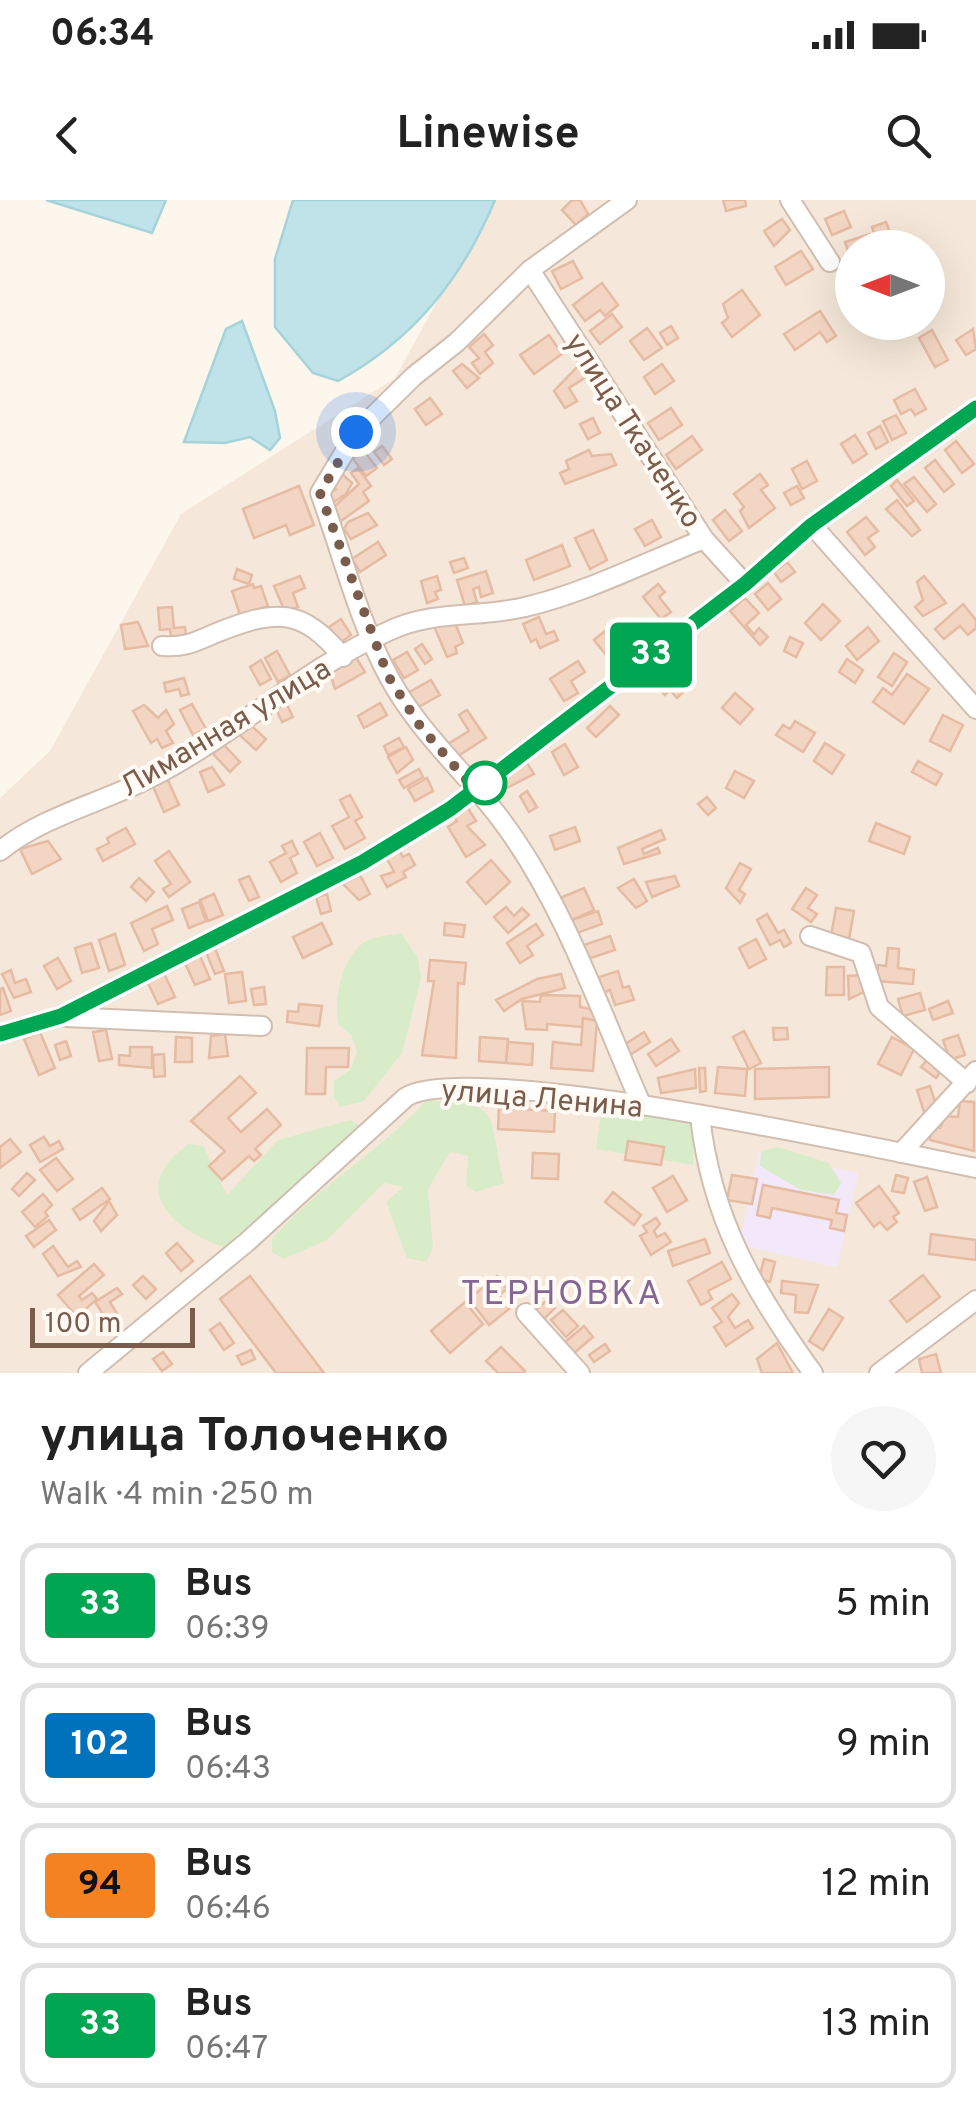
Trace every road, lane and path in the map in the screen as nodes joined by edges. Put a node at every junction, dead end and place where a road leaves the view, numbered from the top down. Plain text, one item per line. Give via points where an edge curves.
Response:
1 (627, 200) edge
2 (790, 200) edge
3 (830, 262) dead end
4 (530, 270) junction
5 (976, 408) edge
6 (812, 525) junction
7 (704, 539) junction
8 (745, 584) junction
9 (374, 638) junction
10 (162, 646) dead end
11 (343, 657) junction
12 (976, 709) edge
13 (475, 790) junction
14 (0, 852) edge
15 (810, 936) dead end
16 (61, 1016) junction
17 (262, 1026) dead end
18 (0, 1034) edge
19 (971, 1077) edge
20 (641, 1104) junction
21 (700, 1116) junction
22 (901, 1153) junction
23 (976, 1168) edge
24 (976, 1300) edge
25 (526, 1313) dead end
26 (112, 1365) edge
27 (88, 1373) edge
28 (580, 1373) edge
29 (813, 1373) edge
30 (879, 1373) edge

1 - 4 street
2 - 3 street
4 - 7 street, улица Ткаченко
4 - 9 street via 356,432 320,493
5 - 6 street
6 - 8 street
6 - 12 street
7 - 8 street, улица Ткаченко
7 - 9 street, Лиманная улица via 531,606 490,615 438,614
8 - 13 street
9 - 11 street, Лиманная улица
9 - 13 street via 388,676 420,726
10 - 11 street, Лиманная улица via 184,648 286,616 312,623
11 - 14 street, Лиманная улица via 164,770 33,829
13 - 16 street via 363,862
13 - 20 street via 551,903
15 - 19 street via 861,953 879,1007
16 - 17 street
16 - 18 street
19 - 22 street
20 - 21 street, улица Ленина
20 - 26 street, улица Ленина via 472,1088 415,1092
21 - 22 street, улица Ленина
21 - 29 street via 724,1229
22 - 23 street, улица Ленина
24 - 30 street
25 - 28 street
26 - 27 street, улица Ленина

